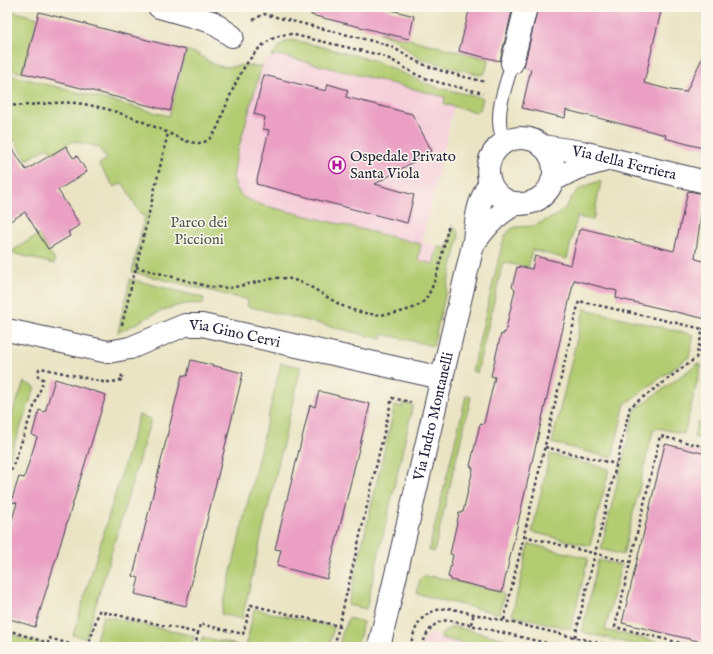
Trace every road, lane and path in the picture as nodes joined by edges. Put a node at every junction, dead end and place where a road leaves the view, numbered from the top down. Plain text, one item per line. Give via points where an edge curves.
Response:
1 (159, 7) edge
2 (526, 7) edge
3 (253, 20) dead end
4 (232, 36) dead end
5 (512, 63) joint
6 (487, 82) dead end
7 (484, 94) dead end
8 (7, 105) edge
9 (168, 133) junction
10 (504, 142) junction
11 (542, 146) junction
12 (611, 159) junction
13 (552, 181) junction
14 (490, 182) junction
15 (706, 182) edge
16 (517, 203) junction
17 (448, 224) dead end
18 (473, 245) junction
19 (136, 267) junction
20 (704, 329) edge
21 (7, 330) edge
22 (121, 331) dead end
23 (116, 376) dead end
24 (442, 378) junction
25 (411, 397) dead end
26 (544, 447) junction
27 (706, 447) edge
28 (616, 464) junction
29 (7, 482) edge
30 (524, 536) junction
31 (595, 554) junction
32 (629, 562) junction
33 (474, 613) junction
34 (504, 620) junction
35 (471, 625) junction
36 (339, 626) junction
37 (7, 630) edge
38 (198, 633) junction
39 (575, 637) junction
40 (48, 643) junction
41 (46, 647) edge
42 (80, 647) edge
43 (88, 647) edge
44 (195, 647) edge
45 (334, 647) edge
46 (379, 647) edge
47 (410, 647) edge
48 (422, 647) edge
49 (564, 647) edge
50 (617, 647) edge
51 (697, 647) edge

1 - 4 street via 212,22
2 - 5 street
3 - 6 path via 264,14 384,44 426,66
5 - 10 lane via 500,116
7 - 9 path via 422,77 380,55 295,34 284,34 270,39 251,57 210,139 194,143
8 - 9 path via 84,105 113,112
9 - 19 path
10 - 11 street, Via della Ferriera via 524,138 534,140
10 - 14 street via 489,159
11 - 12 street, Via della Ferriera
11 - 13 street, Via della Ferriera via 553,163
12 - 13 street via 575,169
12 - 15 street, Via della Ferriera
13 - 16 street via 539,198 525,204
14 - 16 street via 501,197
14 - 18 street via 478,206
16 - 18 street, Via Indro Montanelli via 490,222
17 - 19 path via 435,279 426,299 409,310 390,315 372,315 351,310 298,281 284,277 222,288
18 - 24 street, Via Indro Montanelli
19 - 22 path
20 - 26 path via 579,301
20 - 28 path via 696,358 630,407
21 - 24 street, Via Gino Cervi via 108,352 130,348 185,325 202,325
23 - 29 path via 121,375 123,380 102,382 39,369 38,376 43,382
24 - 46 street, Via Indro Montanelli
25 - 36 path via 410,402 392,398
26 - 28 path
26 - 30 path
27 - 32 path via 660,436
28 - 31 path
30 - 31 path
30 - 34 path
31 - 32 path
31 - 39 path
32 - 51 path via 615,627
33 - 34 path
33 - 35 path
33 - 47 path via 448,608 431,611 417,624
34 - 39 path
35 - 48 path via 450,620 438,622 429,629
35 - 49 path
36 - 38 path via 250,605 243,634 200,624
36 - 45 path
37 - 40 path
38 - 43 path via 99,611
38 - 44 path
39 - 50 path
40 - 41 path
40 - 42 path via 49,638

